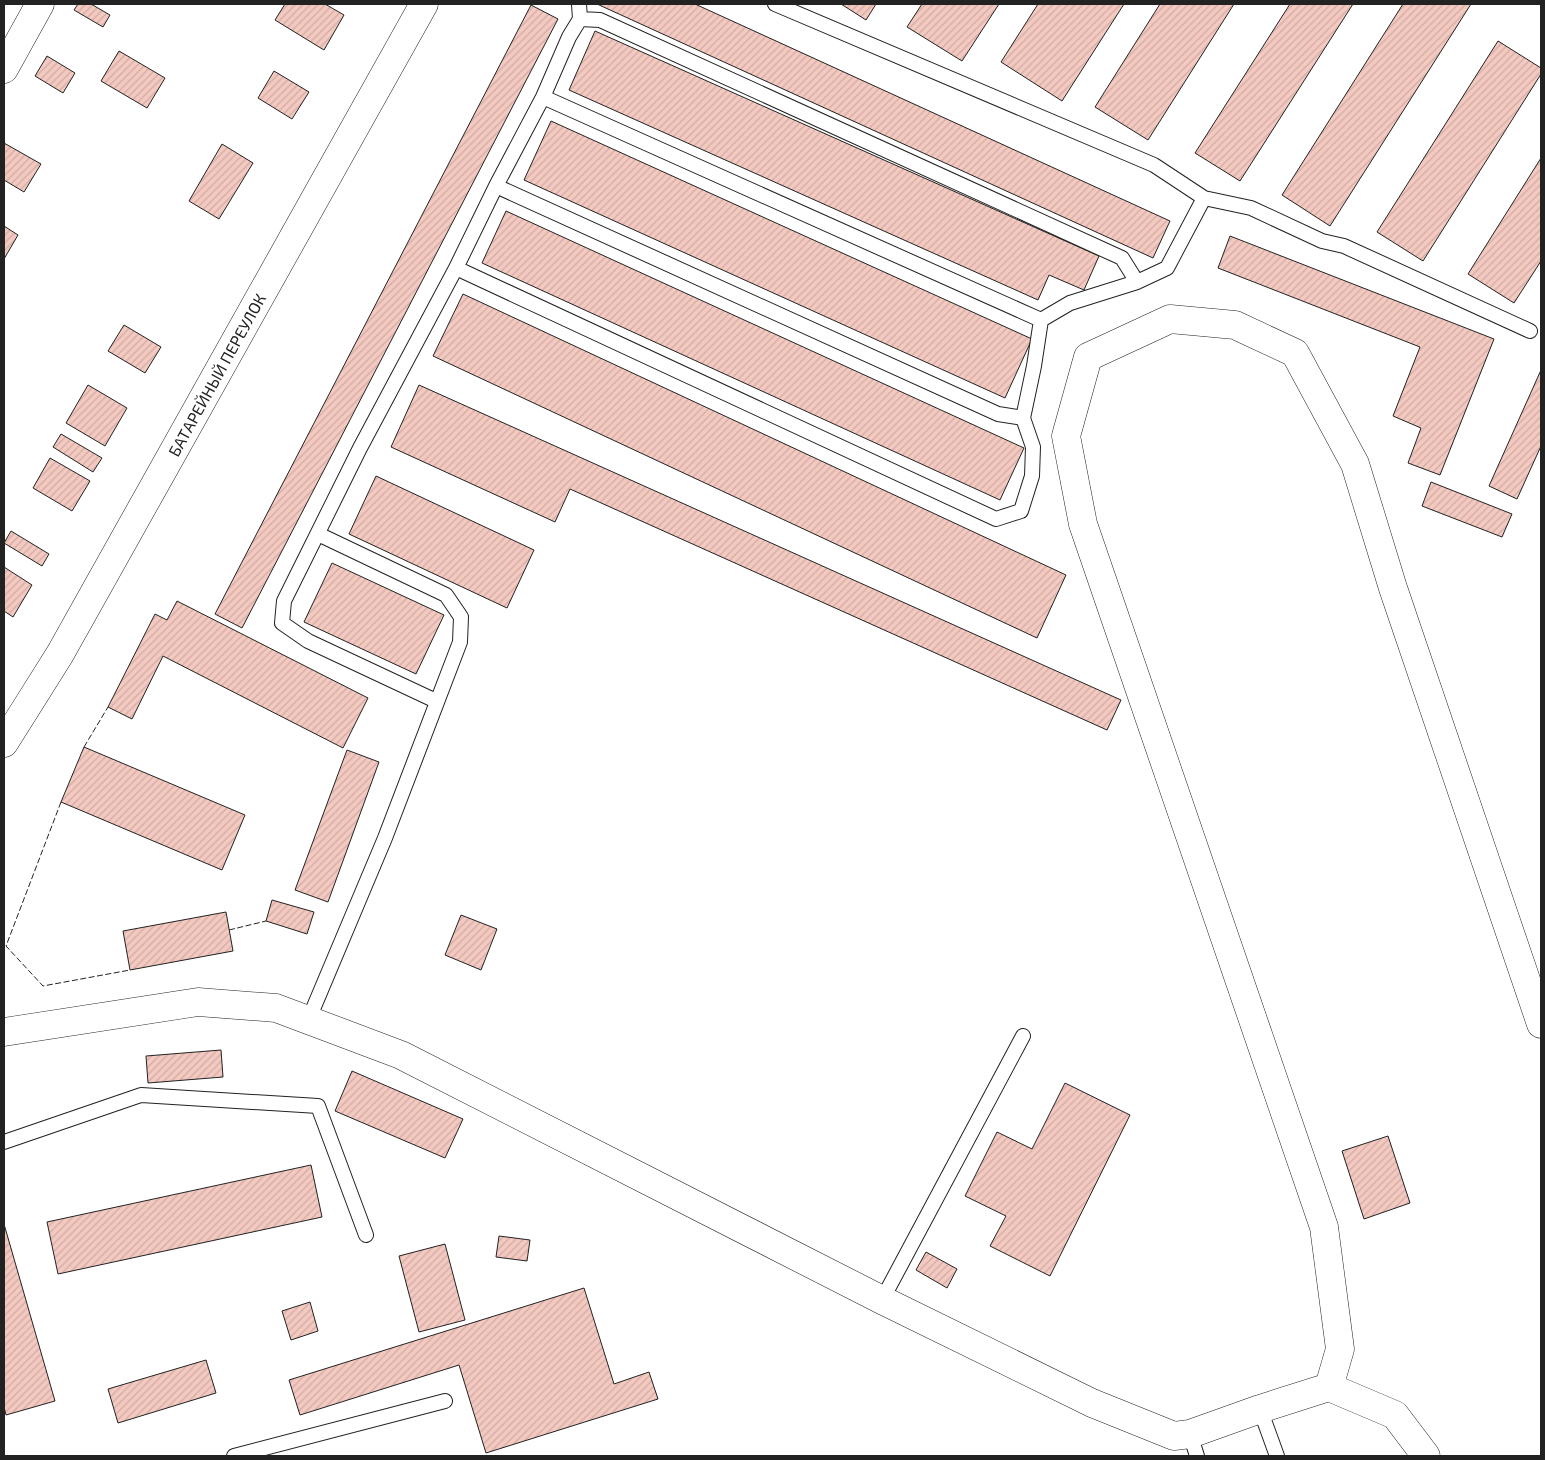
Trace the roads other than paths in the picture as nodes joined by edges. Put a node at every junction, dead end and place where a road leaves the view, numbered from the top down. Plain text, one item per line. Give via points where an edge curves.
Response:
1 (40, 4) edge
2 (424, 4) edge
3 (579, 4) edge
4 (775, 4) edge
5 (580, 19) junction
6 (4, 68) edge
7 (543, 97) junction
8 (496, 186) junction
9 (1204, 198) junction
10 (456, 268) junction
11 (1136, 282) junction
12 (1041, 320) junction
13 (1530, 331) dead end
14 (1023, 418) junction
15 (318, 534) junction
16 (436, 701) junction
17 (4, 743) edge
18 (308, 1021) junction
19 (1541, 1024) edge
20 (4, 1032) edge
21 (1023, 1036) dead end
22 (4, 1142) edge
23 (366, 1235) dead end
24 (882, 1300) junction
25 (1329, 1387) junction
26 (445, 1401) dead end
27 (1260, 1409) junction
28 (1194, 1445) edge
29 (234, 1456) edge
30 (1277, 1456) edge
31 (1426, 1456) edge

1 - 6 street
2 - 17 street, БАТАРЕЙНЫЙ ПЕРЕУЛОК via 70,636
3 - 5 lane
4 - 9 lane via 1154,165
5 - 7 lane
5 - 11 lane via 600,20 1122,258
7 - 8 lane
7 - 12 lane
8 - 10 lane
8 - 14 lane via 998,414
9 - 11 lane via 1167,268
9 - 13 lane via 1251,208 1322,241 1344,246
10 - 14 lane via 996,519 1021,511 1032,476 1033,447
10 - 15 lane
11 - 12 lane via 1070,303
12 - 14 lane
15 - 16 lane via 446,596 461,617 460,642
15 - 16 lane via 284,601 282,624 308,641
16 - 18 lane via 386,838
18 - 20 street via 276,1008 198,1002
18 - 24 street via 400,1055
19 - 25 street via 1393,588 1355,464 1295,353 1235,325 1170,319 1088,357 1066,436 1083,524 1324,1227 1340,1349
21 - 24 lane
22 - 23 lane via 141,1095 318,1106
24 - 28 street via 1092,1403
25 - 27 street
25 - 31 street via 1395,1415
26 - 29 lane
27 - 28 street
27 - 30 lane

